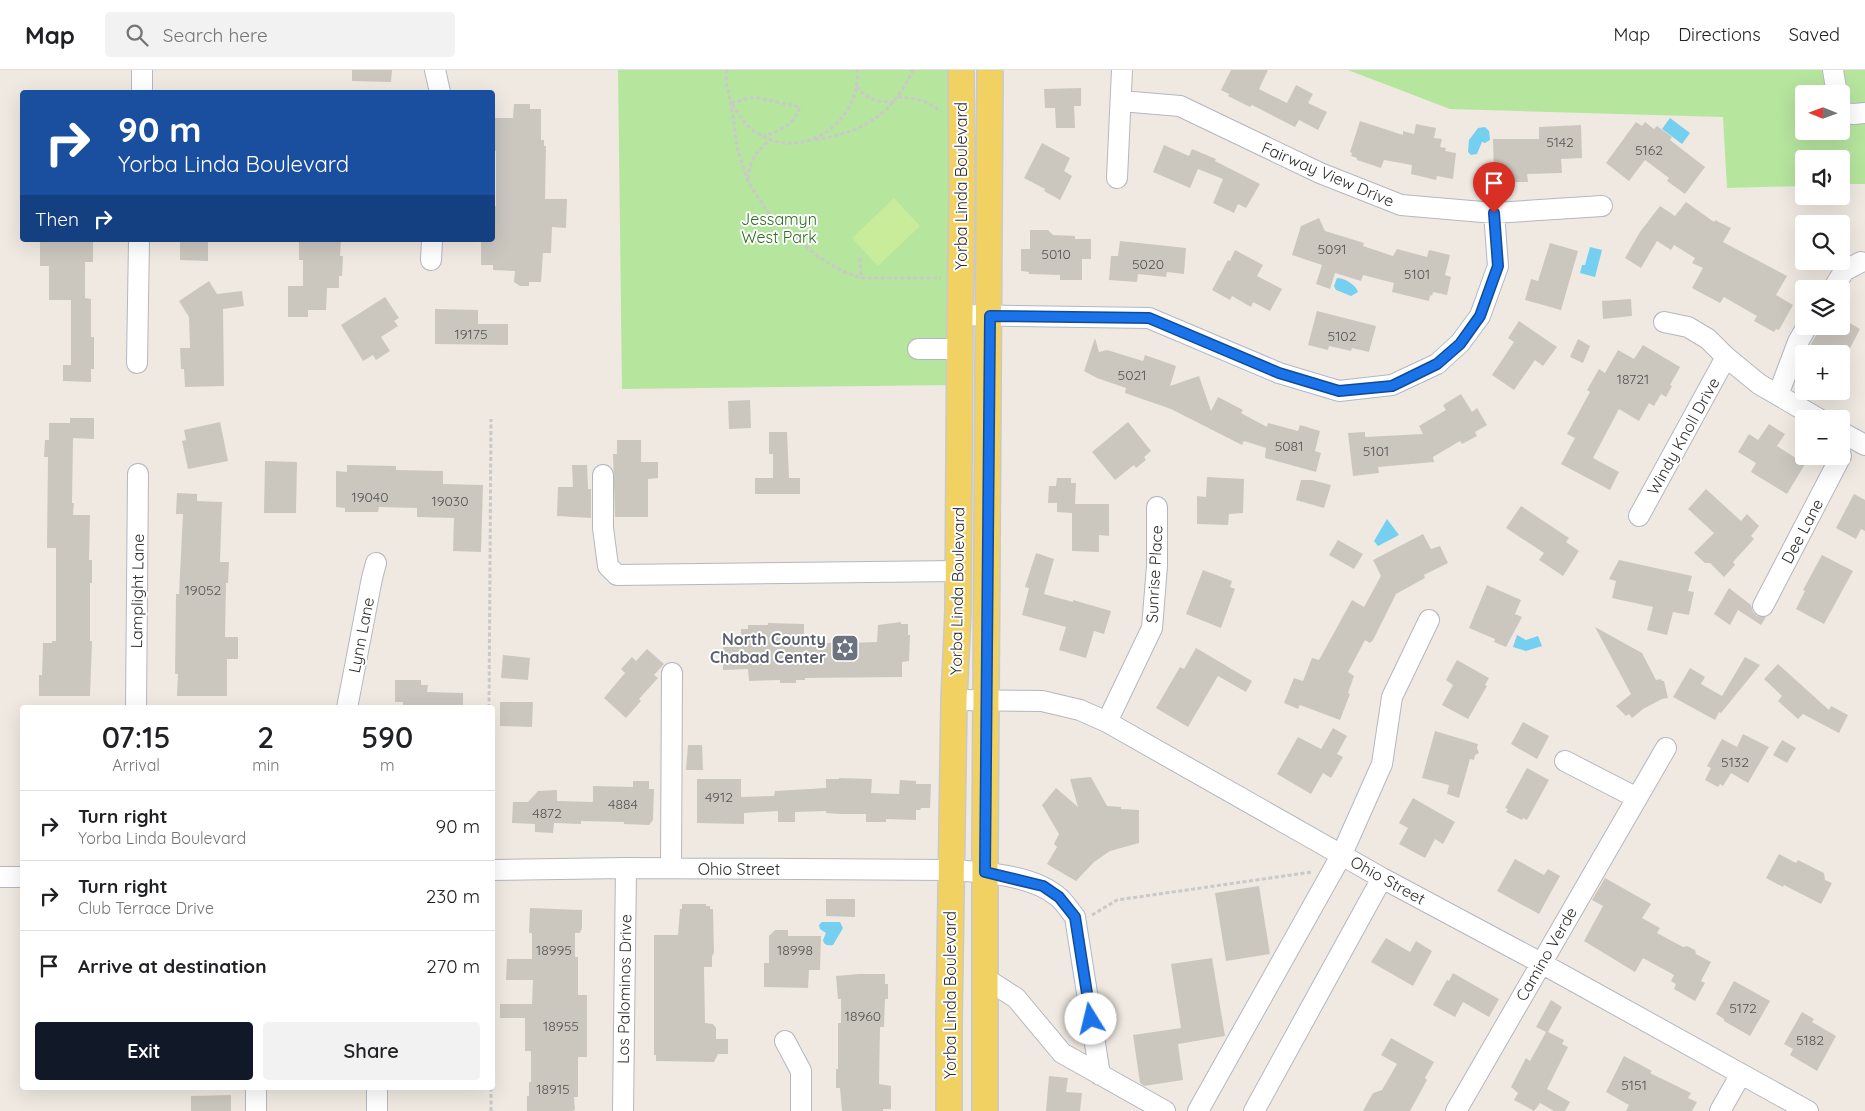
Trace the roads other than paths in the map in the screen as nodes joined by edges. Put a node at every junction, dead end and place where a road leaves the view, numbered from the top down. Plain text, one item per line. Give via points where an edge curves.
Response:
1 (142, 70) edge
2 (435, 70) edge
3 (961, 70) edge
4 (990, 70) edge
5 (1122, 70) edge
6 (1833, 70) edge
7 (1836, 85) edge
8 (142, 90) edge
9 (440, 90) edge
10 (1121, 101) junction
11 (1850, 113) edge
12 (1865, 113) edge
13 (1117, 178) dead end
14 (1602, 206) dead end
15 (1494, 213) junction
16 (139, 242) edge
17 (432, 242) edge
18 (431, 260) dead end
19 (1861, 262) dead end
20 (1838, 280) edge
21 (960, 315) junction
22 (990, 316) junction
23 (1664, 322) dead end
24 (1802, 335) edge
25 (918, 349) dead end
26 (960, 349) junction
27 (1726, 357) junction
28 (137, 363) dead end
29 (1778, 395) junction
30 (1804, 410) edge
31 (1836, 465) edge
32 (138, 474) dead end
33 (602, 475) dead end
34 (1156, 507) dead end
35 (1639, 516) dead end
36 (376, 563) dead end
37 (958, 572) junction
38 (1762, 606) dead end
39 (1429, 620) dead end
40 (672, 673) dead end
41 (954, 700) junction
42 (987, 700) junction
43 (136, 705) edge
44 (348, 705) edge
45 (1107, 722) junction
46 (1666, 748) dead end
47 (1565, 761) dead end
48 (1637, 798) junction
49 (1338, 861) junction
50 (626, 868) junction
51 (671, 868) junction
52 (495, 870) edge
53 (951, 870) junction
54 (985, 872) junction
55 (0, 877) edge
56 (20, 877) edge
57 (1382, 878) junction
58 (1541, 964) junction
59 (985, 978) junction
60 (785, 1041) dead end
61 (1741, 1074) junction
62 (1100, 1075) junction
63 (256, 1090) edge
64 (377, 1090) edge
65 (256, 1111) edge
66 (377, 1111) edge
67 (623, 1111) edge
68 (801, 1111) edge
69 (949, 1111) edge
70 (985, 1111) edge
71 (1165, 1111) edge
72 (1198, 1111) edge
73 (1254, 1111) edge
74 (1456, 1111) edge
75 (1720, 1111) edge
76 (1808, 1111) edge

1 - 8 street
2 - 9 street
3 - 21 main road, Yorba Linda Boulevard
4 - 22 main road, Yorba Linda Boulevard
5 - 10 street
6 - 7 street
10 - 13 street
10 - 15 street, Fairway View Drive via 1180,106 1320,174 1401,205
11 - 12 street
14 - 15 street, Fairway View Drive
15 - 22 street via 1498,266 1480,316 1460,344 1437,364 1392,386 1339,391 1279,373 1149,318
16 - 28 street
17 - 18 street
19 - 20 street via 1844,271
21 - 22 street
21 - 26 main road, Yorba Linda Boulevard
22 - 42 main road, Yorba Linda Boulevard
23 - 27 street via 1688,327 1708,338
24 - 29 street
25 - 26 street
26 - 37 main road, Yorba Linda Boulevard
27 - 29 street
27 - 35 street, Windy Knoll Drive
29 - 30 street
31 - 38 street, Dee Lane
32 - 43 street, Lamplight Lane
33 - 37 street via 608,566 617,575
34 - 45 street, Sunrise Place via 1152,628
36 - 44 street, Lynn Lane
37 - 41 main road, Yorba Linda Boulevard
39 - 49 street via 1392,697 1382,764
40 - 51 street
41 - 42 street, Ohio Street
41 - 53 main road, Yorba Linda Boulevard
42 - 45 street, Ohio Street via 1042,701 1080,710
42 - 54 main road, Yorba Linda Boulevard
45 - 49 street, Ohio Street
46 - 48 street, Camino Verde
47 - 48 street
48 - 58 street, Camino Verde
49 - 57 street, Ohio Street
49 - 72 street
50 - 51 street, Ohio Street
50 - 52 street, Ohio Street
50 - 67 street, Los Palominos Drive
51 - 53 street, Ohio Street
53 - 54 street, Ohio Street
53 - 69 main road, Yorba Linda Boulevard
54 - 59 main road, Yorba Linda Boulevard
54 - 62 street, Ohio Street via 1043,886 1059,897 1075,917
55 - 56 street
57 - 58 street, Ohio Street
57 - 73 street
58 - 61 street, Ohio Street
58 - 74 street, Camino Verde
59 - 62 street via 1016,998 1062,1053
59 - 70 main road, Yorba Linda Boulevard
60 - 68 street via 801,1071
61 - 75 street
61 - 76 street, Ohio Street
62 - 71 street
63 - 65 street
64 - 66 street

